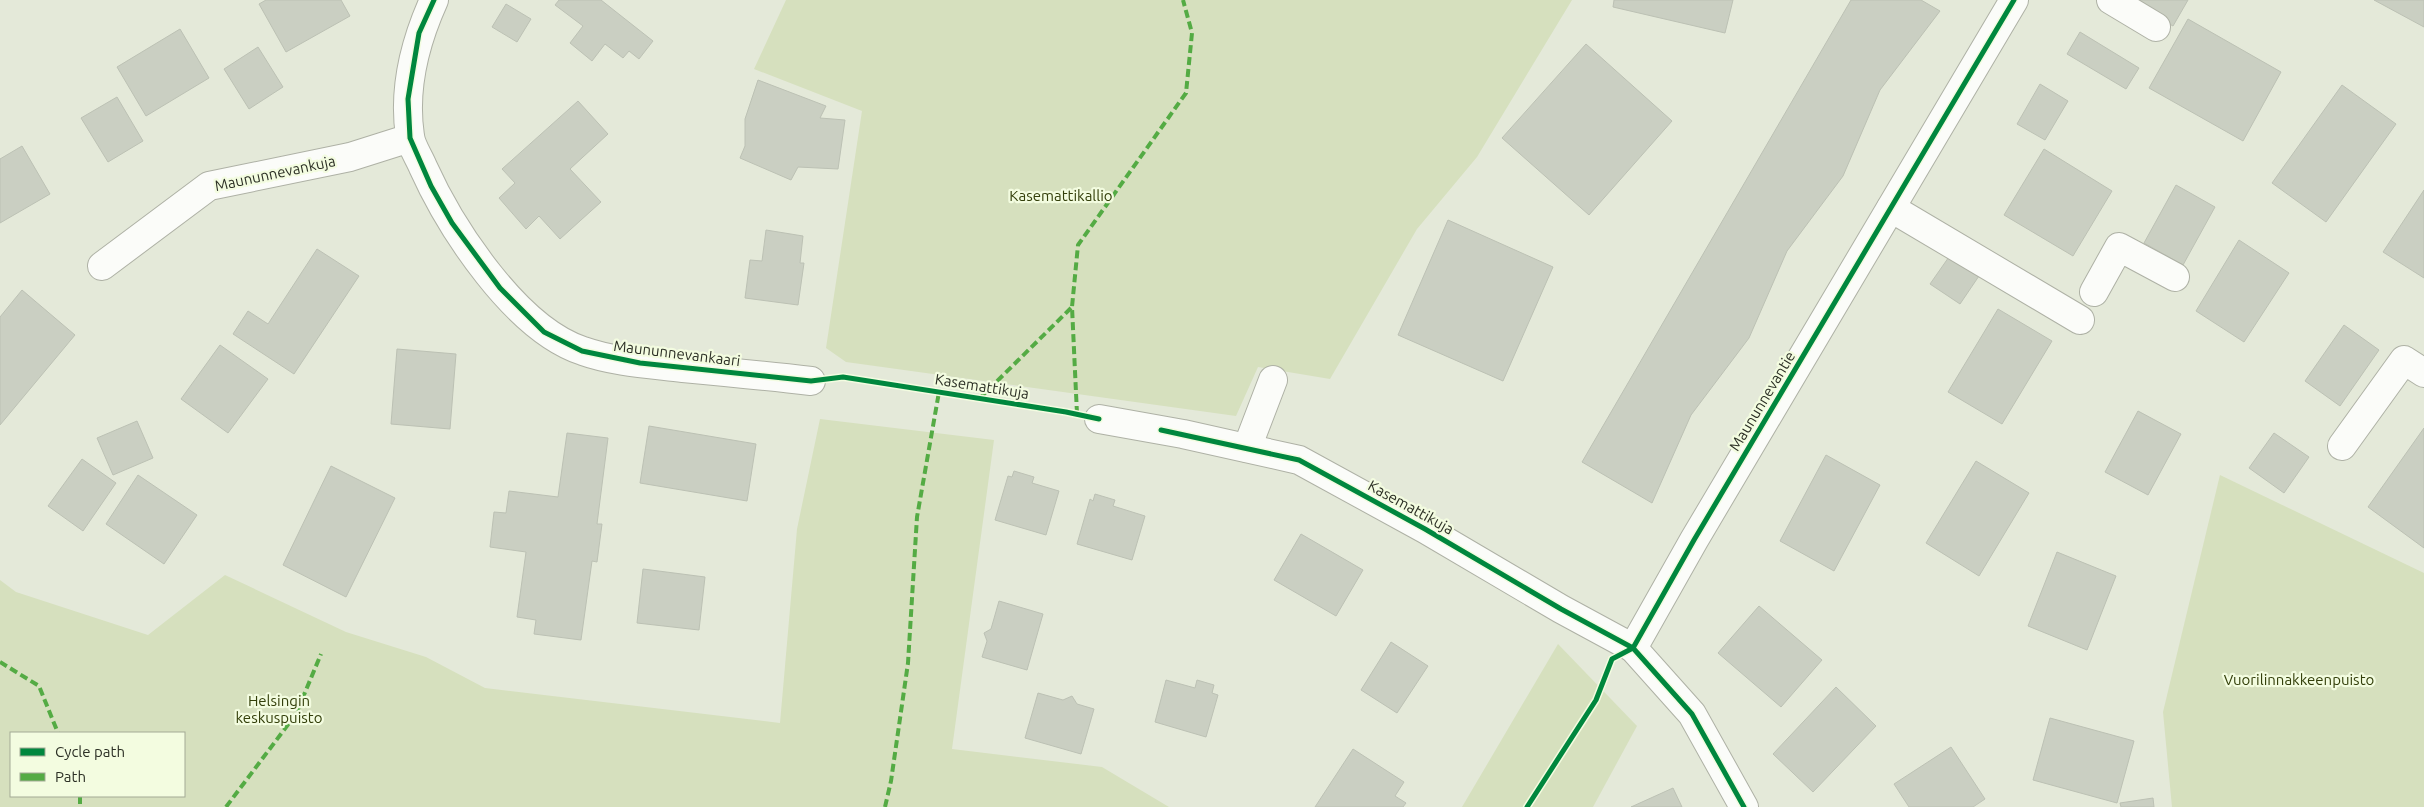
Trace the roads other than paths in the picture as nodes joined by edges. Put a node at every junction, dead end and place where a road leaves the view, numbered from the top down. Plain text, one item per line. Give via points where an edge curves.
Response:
1 (434, 0) edge
2 (2014, 0) edge
3 (2111, 0) edge
4 (2156, 27) dead end
5 (410, 138) junction
6 (1891, 208) junction
7 (102, 266) dead end
8 (2175, 277) dead end
9 (2094, 292) dead end
10 (2080, 320) dead end
11 (2424, 373) edge
12 (811, 380) dead end
13 (1273, 380) dead end
14 (1098, 419) dead end
15 (2342, 446) dead end
16 (1247, 448) junction
17 (1633, 648) junction
18 (1744, 807) edge

1 - 5 street, Maununnevankaari via 419,33 408,99
2 - 6 street, Maununnevantie
3 - 4 street
5 - 7 street, Maununnevankuja via 350,157 209,186
5 - 12 street, Maununnevankaari via 452,223 500,288 544,332 582,351 640,363
6 - 10 street
6 - 17 street, Maununnevantie
8 - 9 street via 2119,248
11 - 15 street via 2404,360
13 - 16 street
14 - 16 street, Kasemattikuja
16 - 17 street, Kasemattikuja via 1299,460
17 - 18 street via 1692,714

